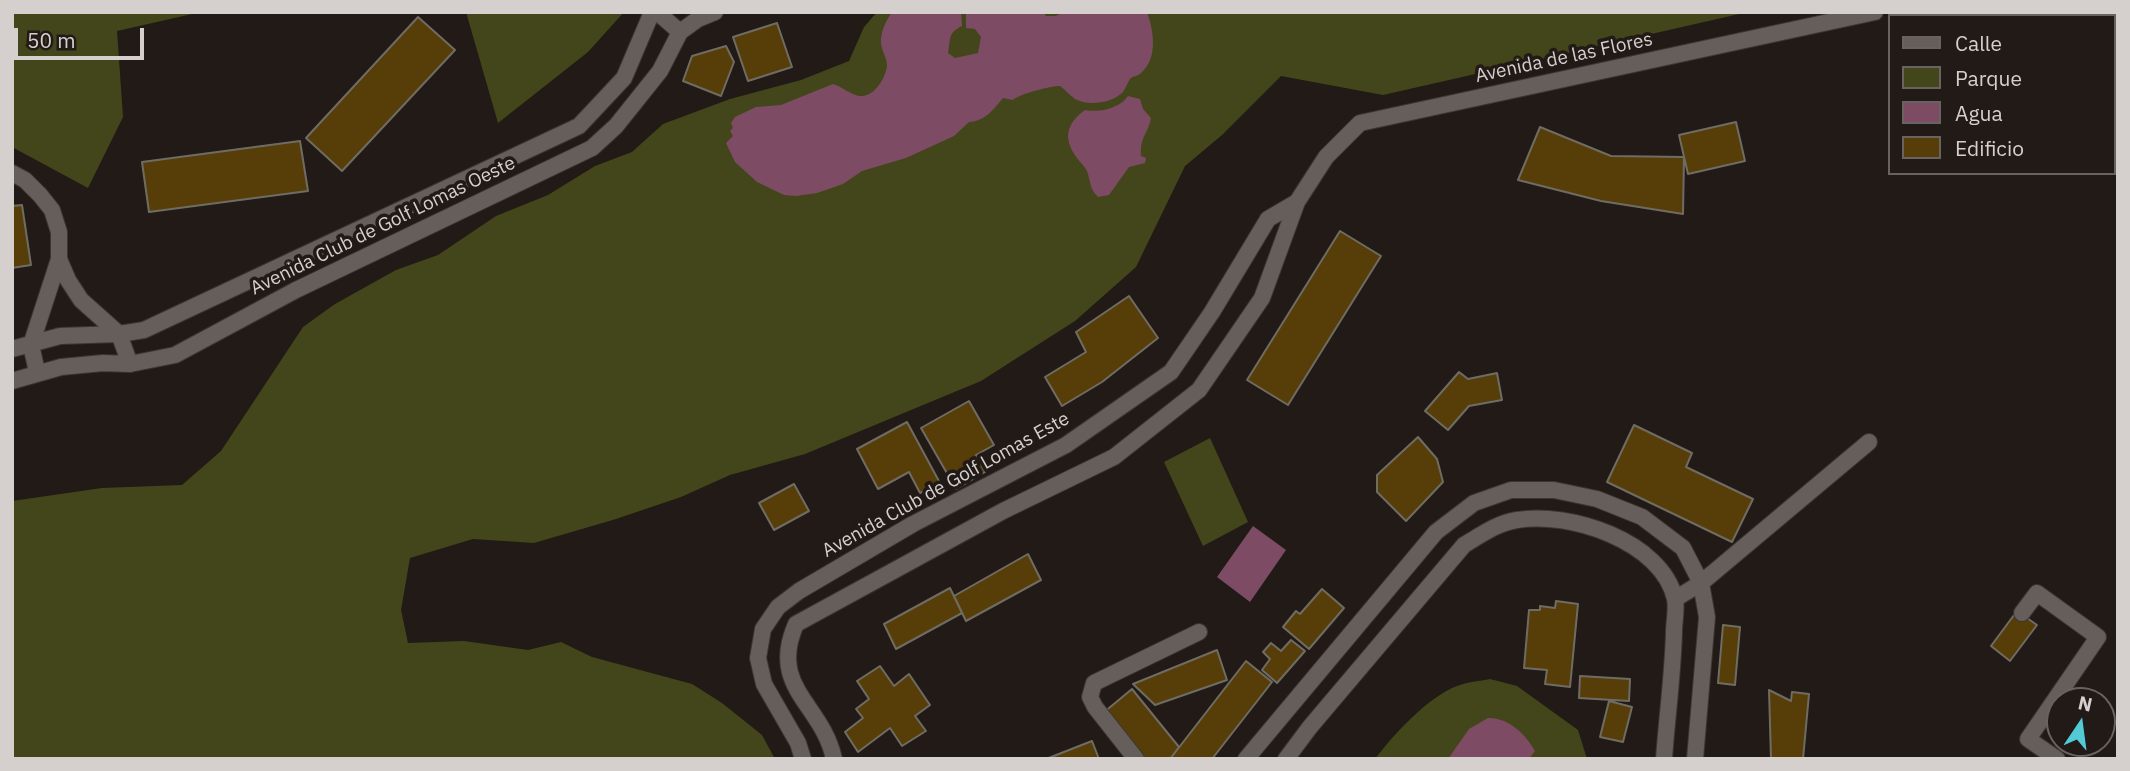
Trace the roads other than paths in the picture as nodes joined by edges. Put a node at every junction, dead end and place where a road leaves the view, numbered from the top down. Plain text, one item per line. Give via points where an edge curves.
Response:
1 (654, 12) edge
2 (715, 12) edge
3 (1875, 12) edge
4 (680, 32) junction
5 (12, 173) edge
6 (1297, 202) junction
7 (59, 259) junction
8 (119, 334) junction
9 (31, 345) junction
10 (12, 349) edge
11 (130, 364) junction
12 (37, 372) junction
13 (12, 381) edge
14 (1869, 442) dead end
15 (1701, 583) junction
16 (1675, 599) junction
17 (2022, 613) dead end
18 (1199, 632) dead end
19 (803, 759) edge
20 (834, 759) edge
21 (1136, 759) edge
22 (1246, 759) edge
23 (1286, 759) edge
24 (1664, 759) edge
25 (1695, 759) edge
26 (2057, 759) edge

1 - 4 street
1 - 8 street, Avenida Club de Golf Lomas Oeste via 624,78 579,126 144,330
2 - 4 street
3 - 6 street, Avenida de las Flores via 1360,123 1326,157
4 - 11 street, Avenida Club de Golf Lomas Oeste via 648,87 593,148 296,290 175,355
5 - 7 street via 25,180 52,210 59,232
6 - 19 street, Avenida Club de Golf Lomas Este via 1268,219 1171,372 1066,446 913,524 778,607 763,629 758,658 764,684
6 - 20 street via 1262,298 1199,390 1114,457 1003,511 796,624 786,662 795,687 830,739
7 - 8 street via 81,300
7 - 9 street
8 - 9 street, Avenida Club de Golf Lomas Oeste via 60,336
8 - 11 street
9 - 10 street, Avenida Club de Golf Lomas Oeste
9 - 12 street
11 - 12 street, Avenida Club de Golf Lomas Oeste
12 - 13 street, Avenida Club de Golf Lomas Oeste
14 - 15 street
15 - 16 street
15 - 22 street via 1683,548 1642,517 1597,499 1554,490 1511,490 1474,503 1436,533
15 - 25 street via 1707,617
16 - 23 street via 1658,565 1624,540 1588,525 1548,518 1515,520 1491,529 1464,545
16 - 24 street
17 - 26 street via 2037,593 2098,637 2028,739
18 - 21 street via 1094,683 1090,697 1095,707

